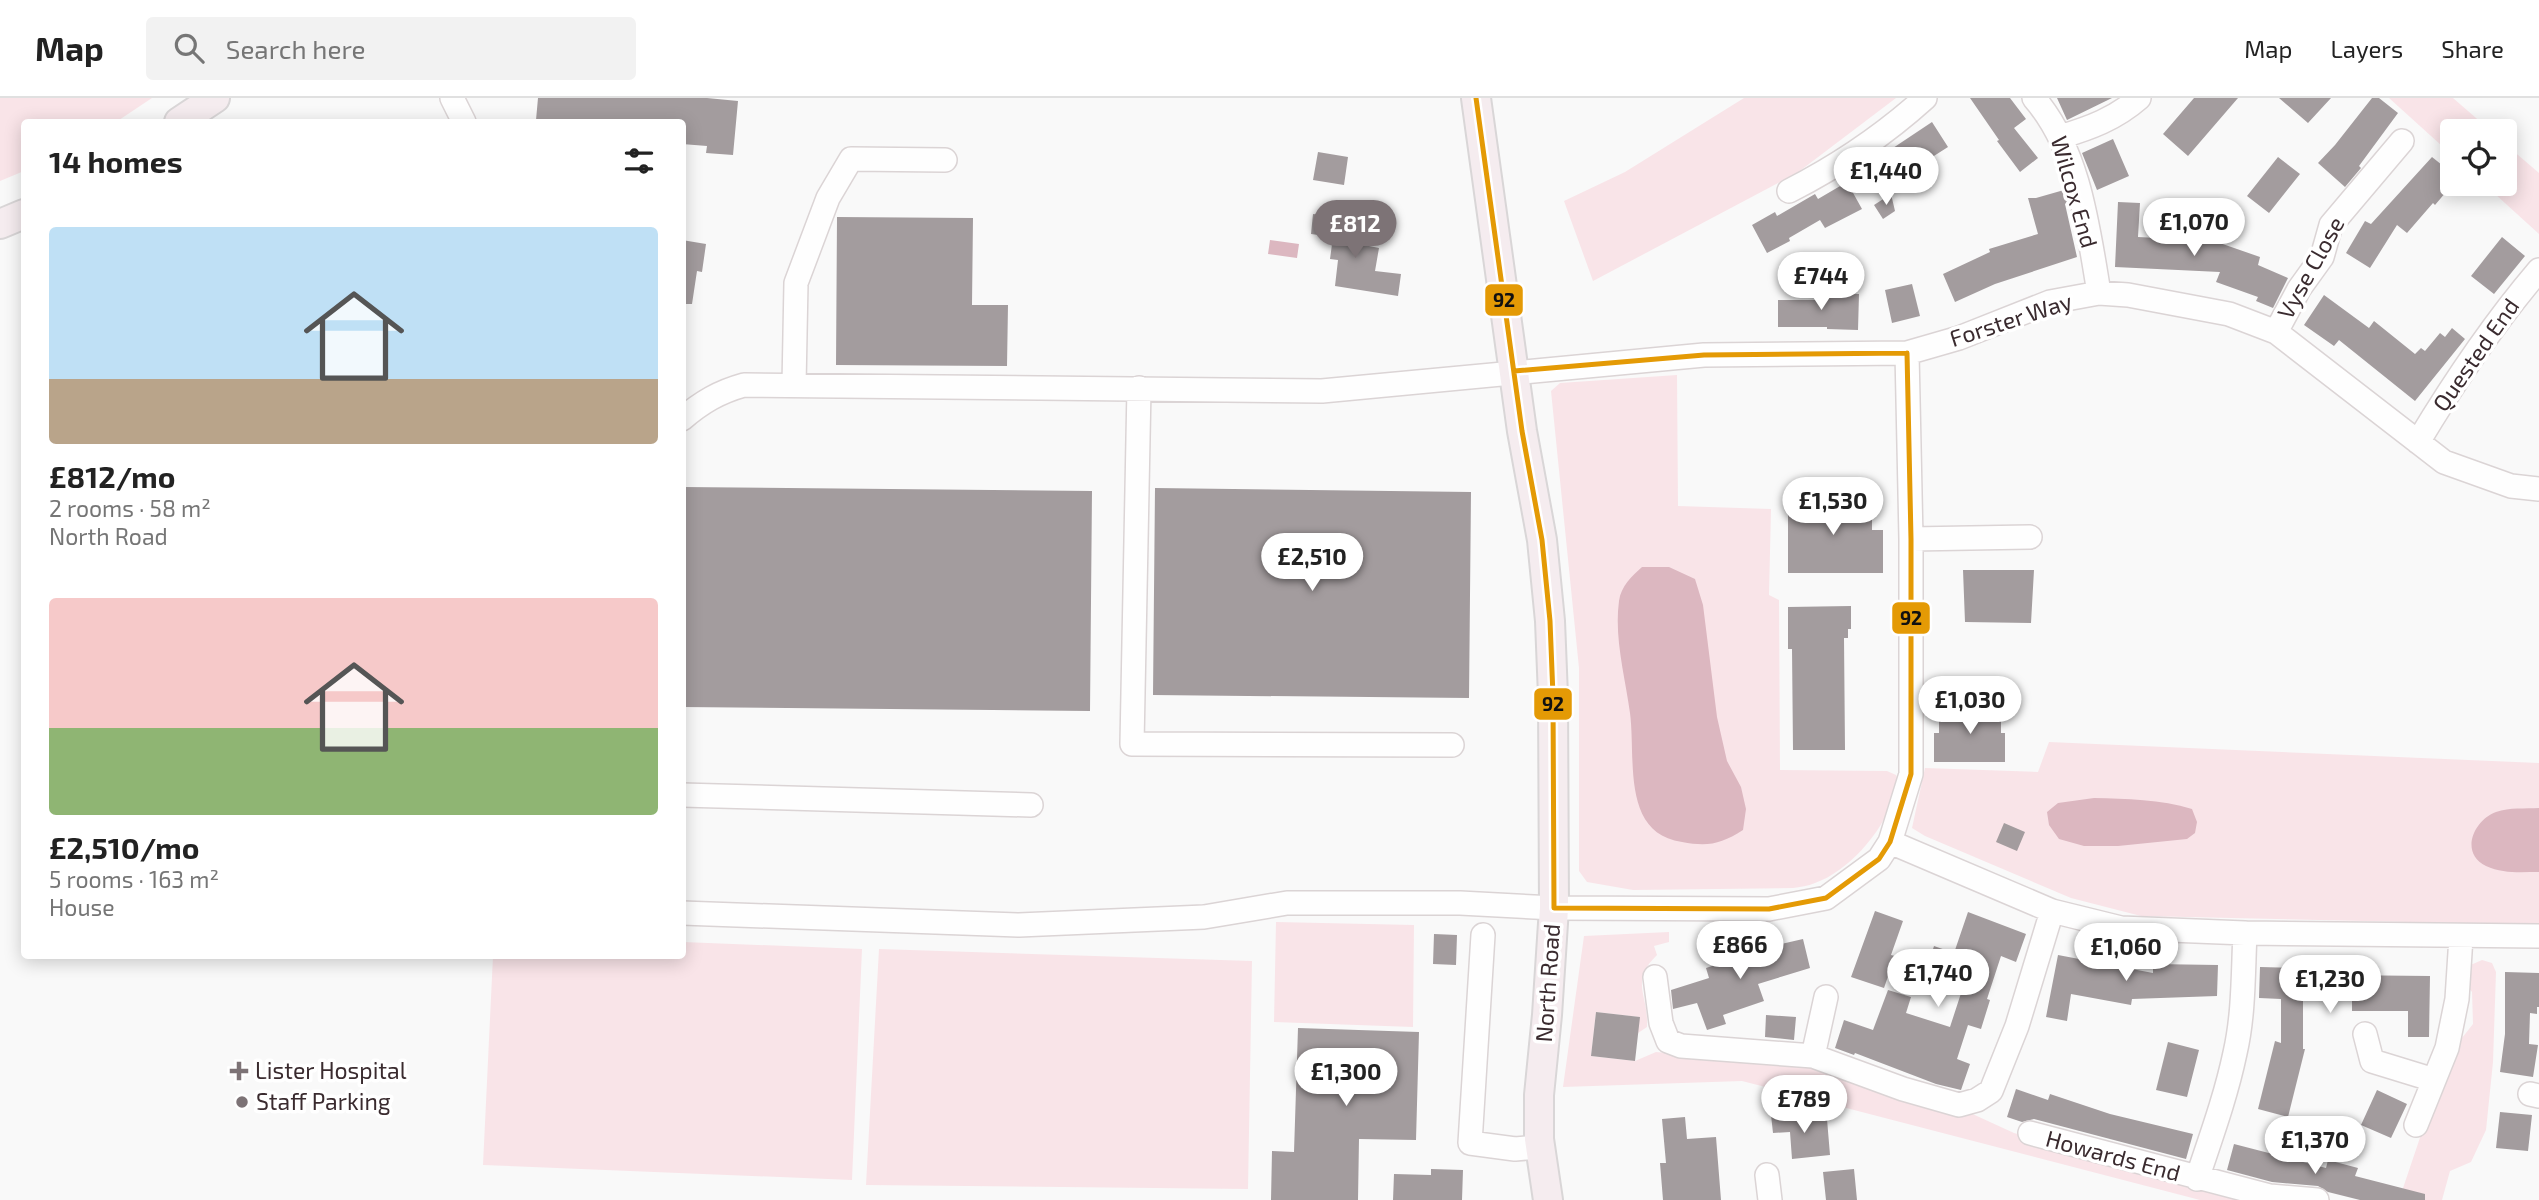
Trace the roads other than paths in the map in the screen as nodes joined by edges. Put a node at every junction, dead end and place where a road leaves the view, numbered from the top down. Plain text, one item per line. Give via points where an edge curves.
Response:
1 (215, 98) edge
2 (452, 98) edge
3 (1476, 98) edge
4 (1925, 98) edge
5 (2034, 98) edge
6 (2138, 98) edge
7 (184, 119) edge
8 (462, 119) edge
9 (2060, 137) junction
10 (2402, 141) dead end
11 (945, 160) dead end
12 (1789, 191) dead end
13 (21, 215) edge
14 (0, 224) edge
15 (2539, 270) edge
16 (2099, 293) junction
17 (2276, 332) junction
18 (1907, 353) junction
19 (1514, 371) junction
20 (794, 385) junction
21 (1139, 388) junction
22 (686, 416) edge
23 (2417, 442) junction
24 (2539, 489) edge
25 (2031, 537) dead end
26 (1911, 539) junction
27 (1452, 746) dead end
28 (686, 795) edge
29 (1031, 805) dead end
30 (1890, 842) junction
31 (1554, 908) junction
32 (2052, 911) junction
33 (686, 913) edge
34 (2245, 933) junction
35 (1483, 935) dead end
36 (2539, 936) edge
37 (2461, 937) junction
38 (1655, 977) dead end
39 (1826, 998) dead end
40 (2365, 1034) dead end
41 (1813, 1056) junction
42 (2434, 1080) junction
43 (2416, 1125) dead end
44 (2030, 1133) dead end
45 (1539, 1147) junction
46 (1767, 1175) dead end
47 (2197, 1179) junction
48 (1549, 1200) edge
49 (1770, 1200) edge
50 (2317, 1200) edge

1 - 7 main road
2 - 8 street
3 - 19 main road, North Road
4 - 12 street via 1831,169
5 - 9 street, Wilcox End
6 - 9 street via 2094,127
9 - 16 street, Wilcox End via 2084,212
10 - 17 street, Vyse Close via 2331,225 2322,257
11 - 20 street via 851,159 828,198 796,283
13 - 14 main road
15 - 23 street, Quested End via 2474,353
16 - 17 street, Forster Way via 2229,314
16 - 18 street, Forster Way via 2050,302
17 - 23 street, Forster Way
18 - 19 street, Forster Way via 1704,355
18 - 26 street
19 - 21 street, Forster Way via 1322,391
19 - 31 main road, North Road via 1542,540 1550,621
20 - 21 street, Forster Way
20 - 22 street, Forster Way via 744,384 720,391
21 - 27 street via 1132,744
23 - 24 street, Forster Way via 2444,462 2511,486
25 - 26 street
26 - 30 street via 1911,774
28 - 29 street
30 - 31 street via 1879,859 1826,898 1769,909
30 - 32 street
31 - 33 street via 1287,903 1204,918 1019,925
31 - 45 main road, North Road
32 - 34 street via 2121,929
32 - 41 street via 2017,1026 1991,1091 1977,1100 1959,1105
34 - 37 street
34 - 47 street, Howards End via 2236,1051
35 - 45 street via 1470,1143
36 - 37 street
37 - 42 street via 2457,999 2447,1048
38 - 41 street via 1668,1041 1681,1046
39 - 41 street
40 - 42 street via 2372,1061
42 - 43 street
44 - 47 street, Howards End
45 - 48 main road, North Road
46 - 49 street
47 - 50 street, Howards End via 2270,1196

